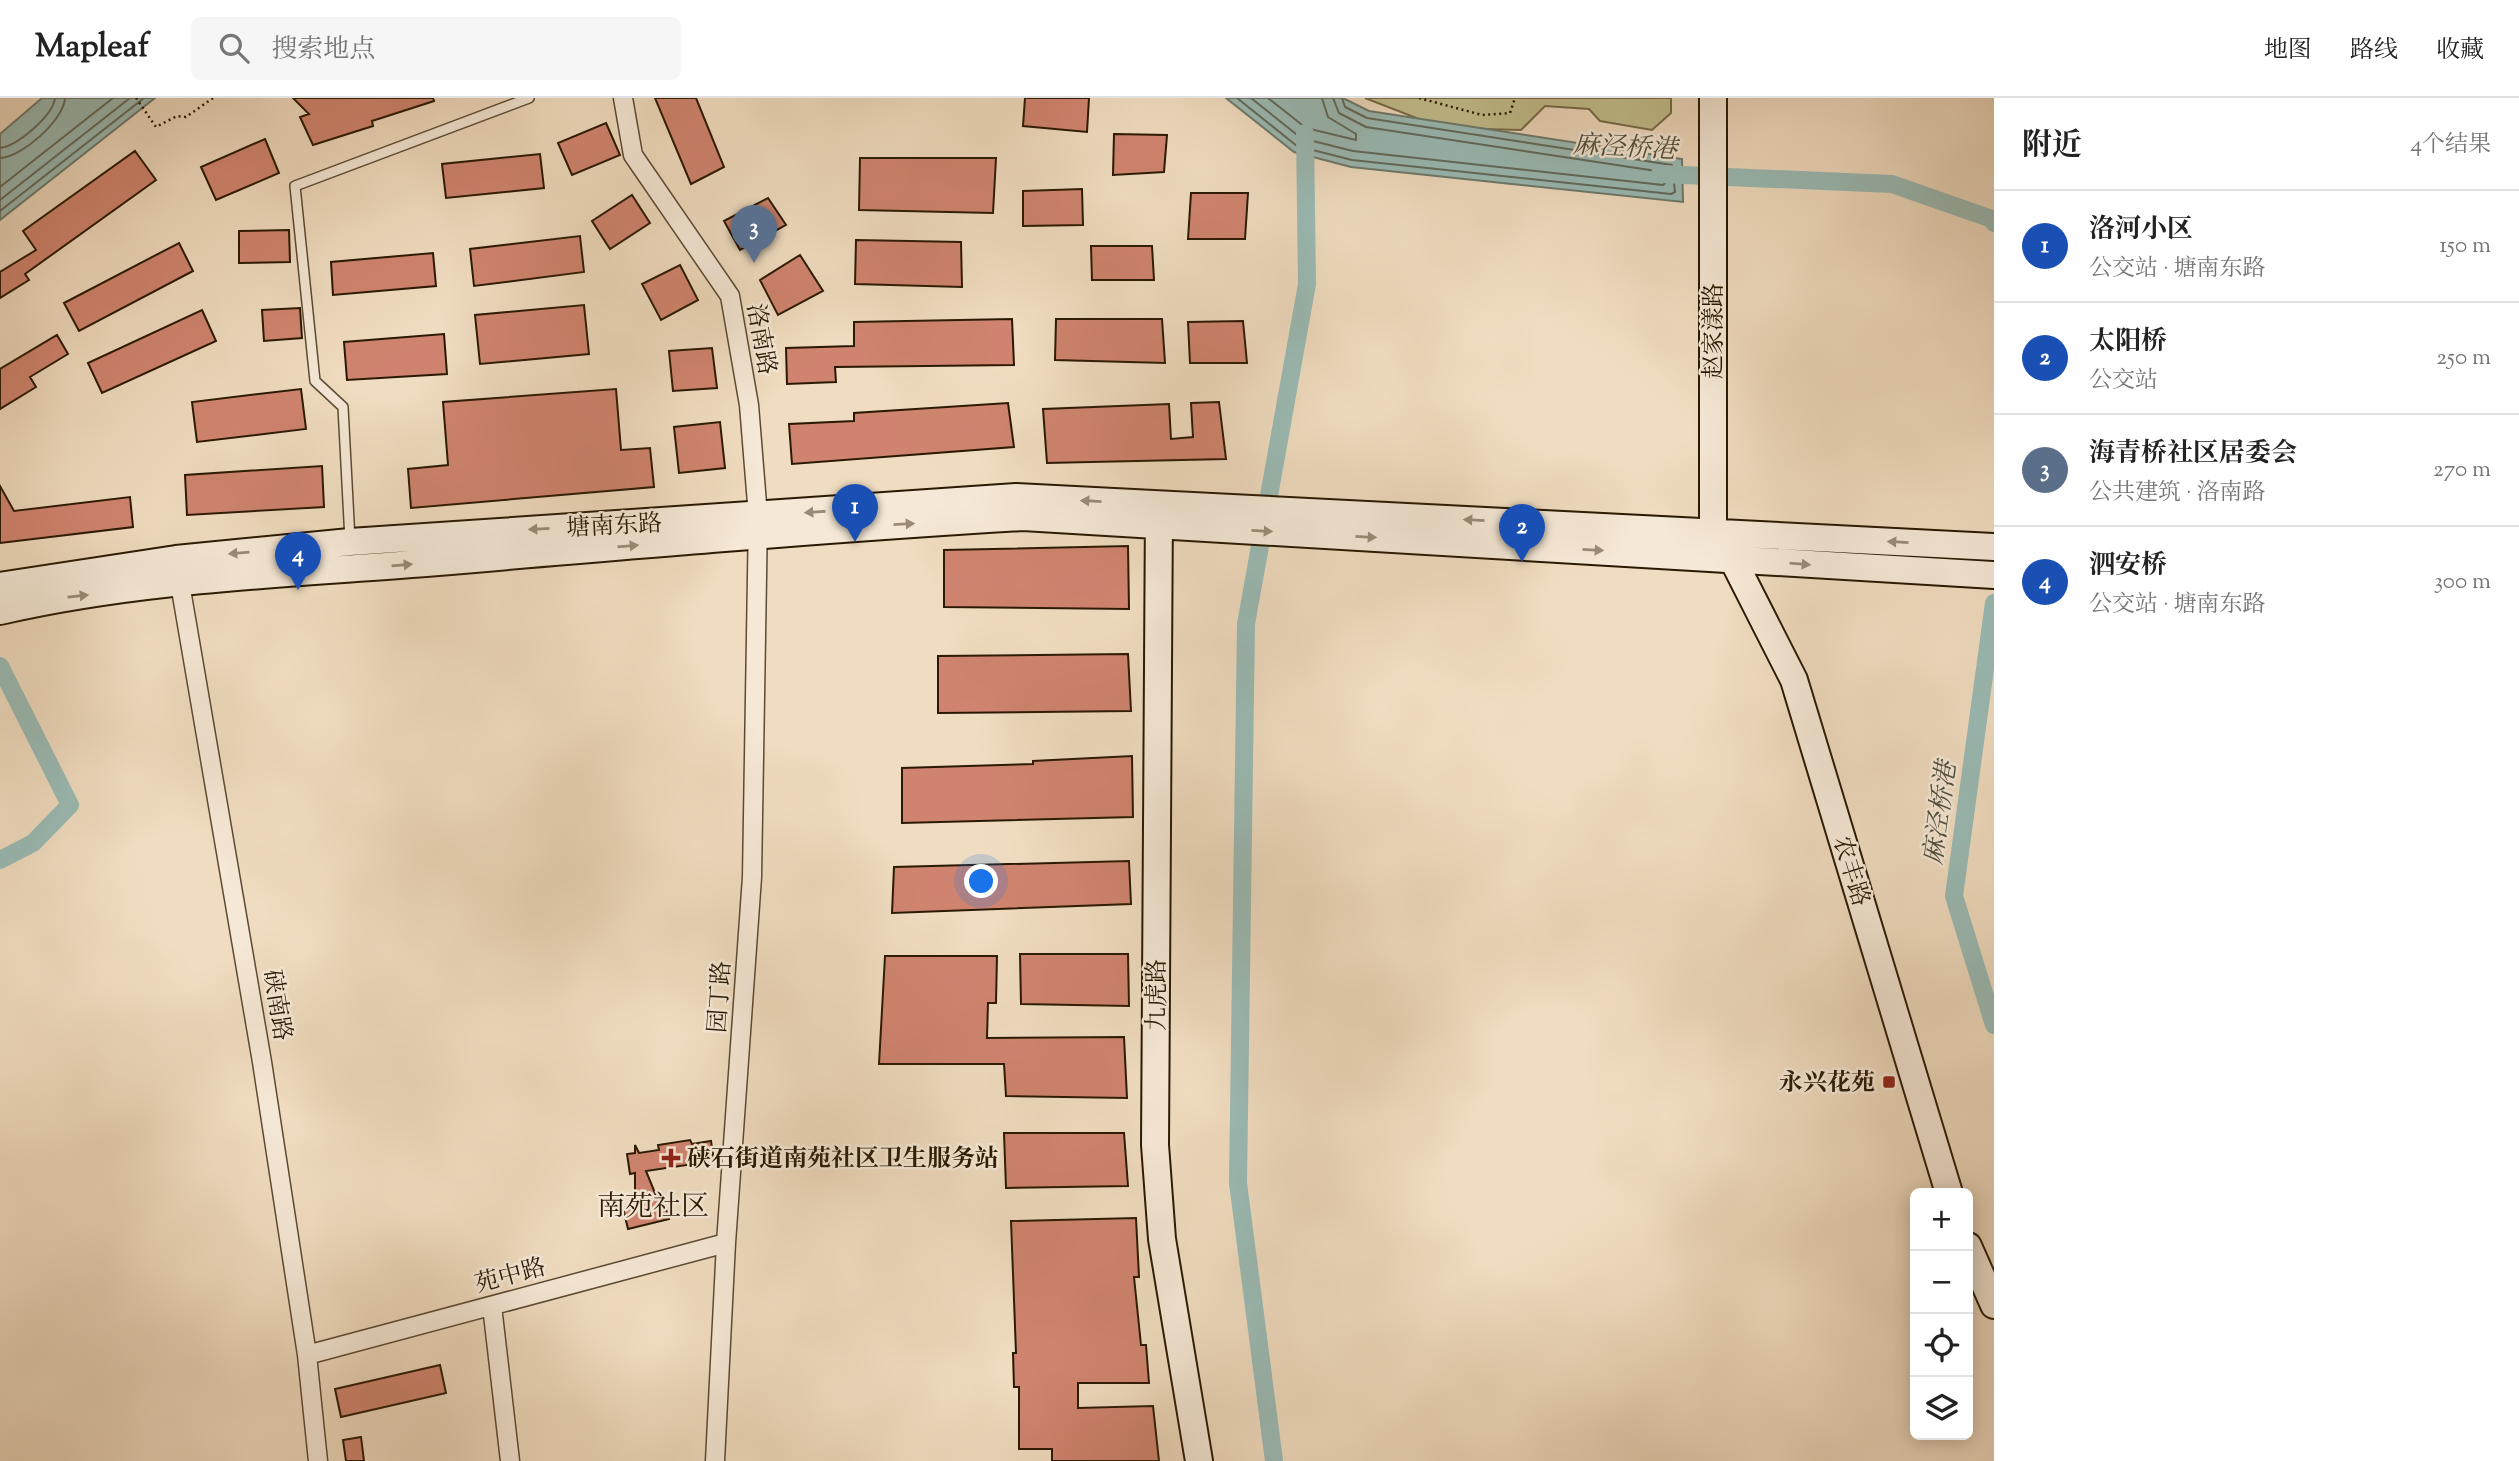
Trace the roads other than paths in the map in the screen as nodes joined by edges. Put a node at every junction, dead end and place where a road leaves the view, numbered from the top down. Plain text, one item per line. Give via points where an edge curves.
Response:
1 (529, 98) edge
2 (624, 98) edge
3 (1713, 98) edge
4 (1159, 515) junction
5 (1300, 522) junction
6 (758, 526) junction
7 (1713, 532) junction
8 (350, 542) junction
9 (1994, 547) edge
10 (176, 558) junction
11 (1732, 558) junction
12 (351, 569) junction
13 (1994, 575) edge
14 (180, 584) junction
15 (4, 602) edge
16 (1947, 1188) edge
17 (726, 1243) junction
18 (1970, 1251) edge
19 (1994, 1305) edge
20 (492, 1306) junction
21 (307, 1355) junction
22 (318, 1461) edge
23 (510, 1461) edge
24 (715, 1461) edge
25 (1199, 1461) edge

1 - 8 lane via 295,186 315,381 343,407
2 - 6 street, 洛南路 via 633,155 730,296 749,405
3 - 7 main road, 赵家漾路
4 - 5 main road, 塘南东路
4 - 6 main road, 塘南东路
4 - 25 main road, 九虎路 via 1155,1145 1162,1239
7 -> 5 main road
5 -> 11 main road
6 -> 8 main road, 塘南东路
12 -> 6 main road, 塘南东路
6 - 17 street, 园丁路 via 752,877
9 -> 7 main road
7 - 11 main road
8 -> 10 main road, 塘南东路
8 - 12 lane
10 - 14 street, 硖南路
10 - 15 main road, 塘南东路
11 -> 13 main road
11 - 16 main road, 农丰路 via 1794,680
12 - 14 main road, 塘南东路
15 -> 14 main road, 塘南东路
14 - 21 street, 硖南路 via 223,820
17 - 20 street, 苑中路
17 - 24 street, 园丁路
18 - 19 main road
20 - 21 street, 苑中路
20 - 23 street
21 - 22 street, 硖南路

